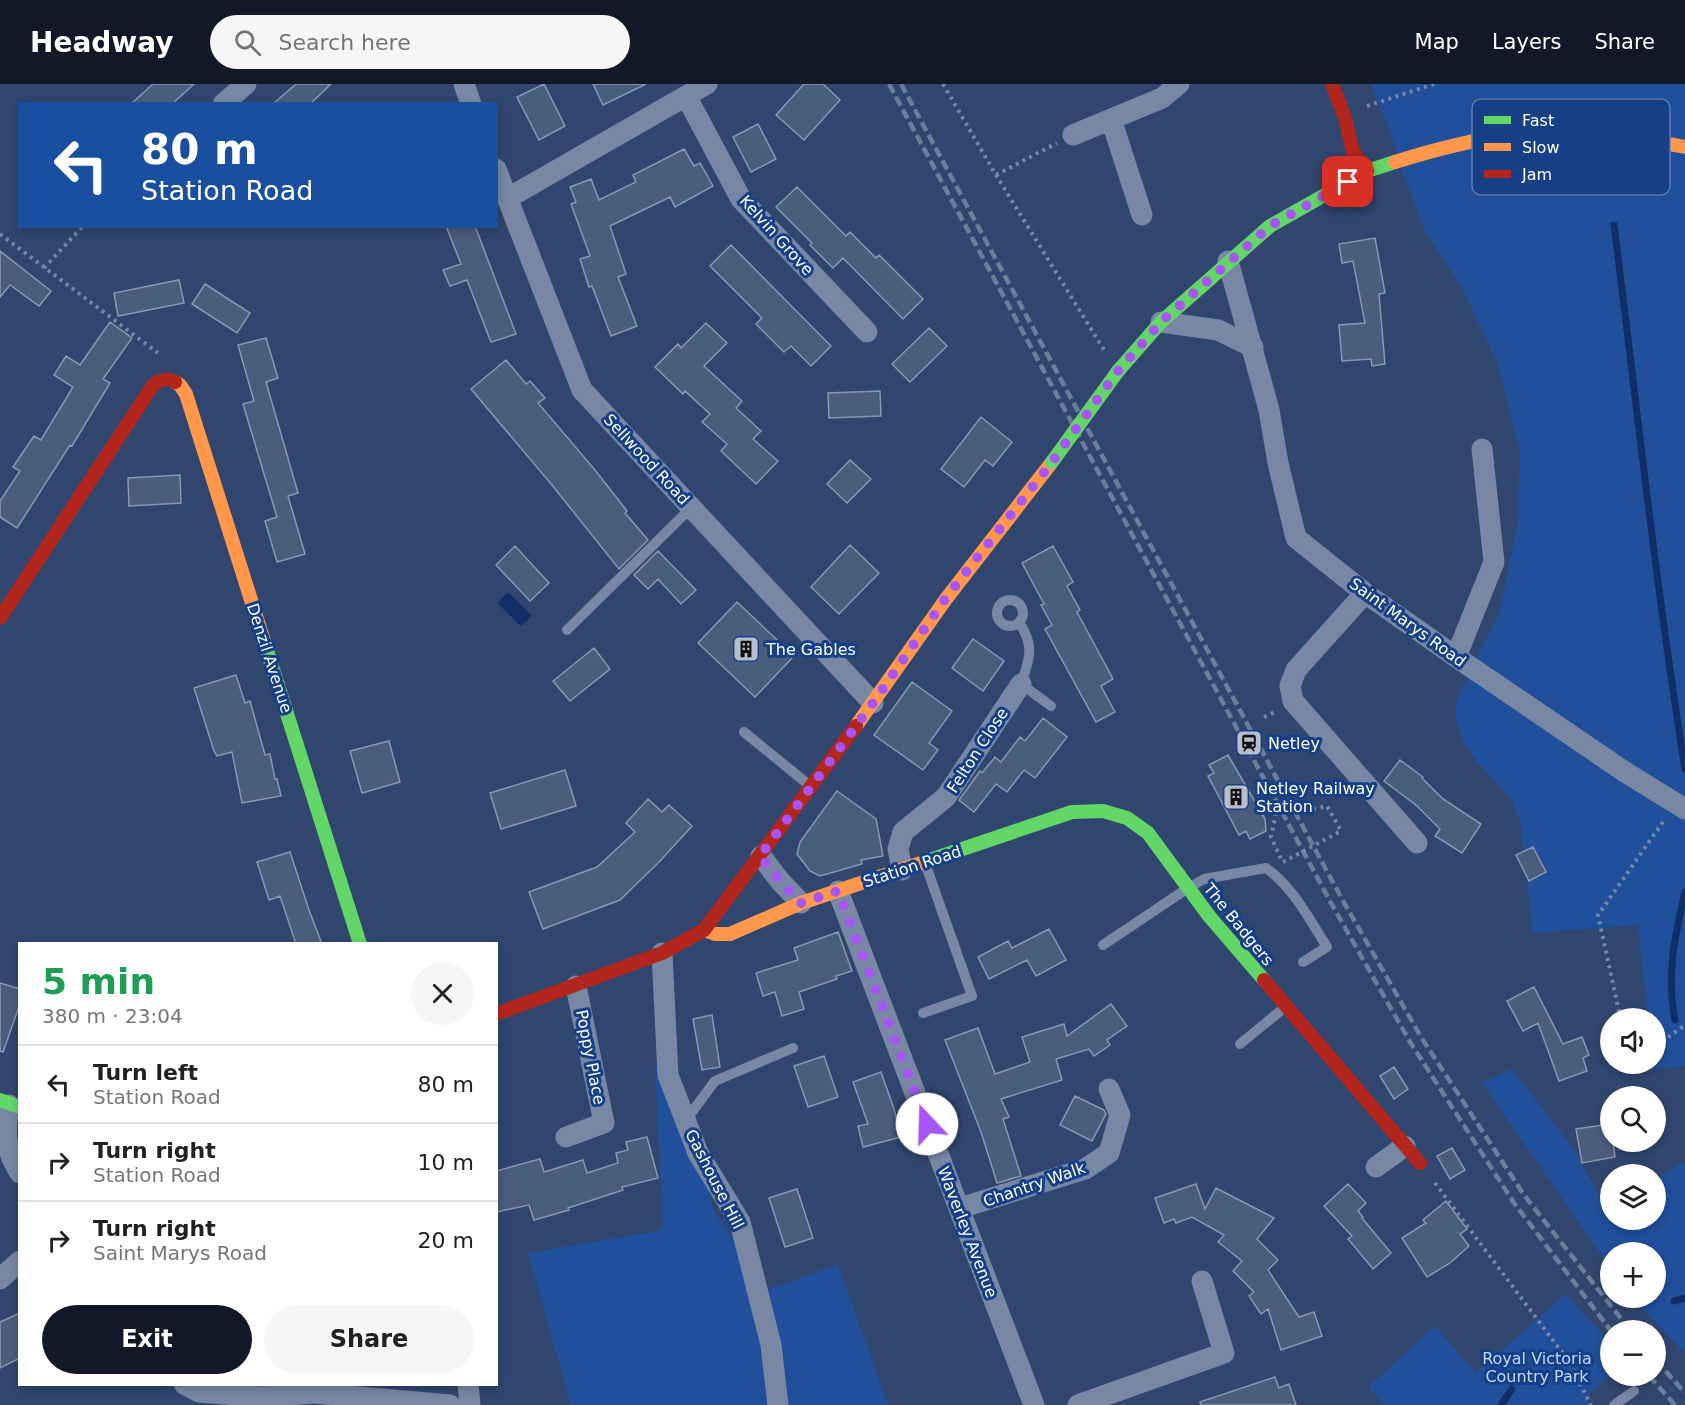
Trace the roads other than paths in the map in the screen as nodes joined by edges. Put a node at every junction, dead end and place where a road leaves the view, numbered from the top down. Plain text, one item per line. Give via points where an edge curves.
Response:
1 (246, 84) edge
2 (464, 84) edge
3 (707, 84) edge
4 (1179, 84) edge
5 (1332, 84) edge
6 (686, 96) junction
7 (225, 102) edge
8 (470, 102) edge
9 (1111, 119) junction
10 (1073, 135) road end
11 (1472, 141) edge
12 (1670, 144) edge
13 (1685, 147) edge
14 (1367, 171) junction
15 (498, 174) edge
16 (508, 198) junction
17 (1142, 215) dead end
18 (1228, 261) junction
19 (1161, 322) junction
20 (867, 332) dead end
21 (1253, 347) junction
22 (1482, 449) dead end
23 (692, 507) junction
24 (1365, 592) junction
25 (0, 618) edge
26 (1019, 622) dead end
27 (567, 630) dead end
28 (1456, 657) junction
29 (1021, 684) junction
30 (873, 703) junction
31 (1051, 706) dead end
32 (744, 732) dead end
33 (811, 787) junction
34 (1680, 806) edge
35 (988, 840) joint
36 (1417, 843) dead end
37 (760, 856) junction
38 (925, 863) junction
39 (902, 870) junction
40 (1188, 888) junction
41 (838, 891) junction
42 (801, 903) junction
43 (704, 930) junction
44 (359, 942) edge
45 (1103, 945) dead end
46 (662, 953) junction
47 (1303, 962) dead end
48 (576, 986) junction
49 (1286, 1007) junction
50 (498, 1013) edge
51 (923, 1013) dead end
52 (1240, 1044) dead end
53 (793, 1048) dead end
54 (1109, 1089) dead end
55 (10, 1104) edge
56 (686, 1120) junction
57 (566, 1137) dead end
58 (1405, 1146) junction
59 (1420, 1163) road end
60 (1376, 1167) dead end
61 (18, 1170) edge
62 (960, 1208) junction
63 (18, 1263) edge
64 (0, 1279) edge
65 (1202, 1281) dead end
66 (187, 1386) edge
67 (468, 1386) edge
68 (314, 1389) edge
69 (1634, 1391) dead end
70 (450, 1405) edge
71 (470, 1405) edge
72 (778, 1405) edge
73 (1034, 1405) edge
74 (1078, 1405) edge
75 (1614, 1405) edge

1 - 7 street
2 - 8 street
3 - 6 street
4 - 9 street via 1162,98
5 - 14 street via 1353,152
6 - 16 street
6 - 20 street, Kelvin Grove via 741,199
9 - 10 street
9 - 17 street
11 - 14 street
12 - 13 street
14 - 18 street via 1270,226
15 - 16 street, Sellwood Road
16 - 23 street, Sellwood Road via 582,390
18 - 19 street
18 - 21 street, Saint Marys Road
19 - 21 street via 1218,330
19 - 30 street, bridge via 1118,371 945,599
21 - 24 street, Saint Marys Road via 1296,538
22 - 28 street via 1494,562
23 - 27 lane
23 - 30 street, Sellwood Road
24 - 28 street, Saint Marys Road
24 - 36 street via 1296,670 1290,686 1293,701
25 - 44 street, Denzil Avenue via 153,385 170,371 186,394
26 - 29 lane via 1031,647
28 - 34 street, Saint Marys Road
29 - 31 lane
29 - 39 street, Felton Close via 946,797 903,832 898,849
30 - 33 street
32 - 33 lane
33 - 37 street
35 - 38 street, Station Road
35 - 40 street, The Badgers via 1072,812 1103,811 1127,818 1148,833
37 - 42 street
37 - 43 street
38 - 39 street, Station Road
38 - 51 lane via 972,996
39 - 41 street, Station Road
40 - 45 lane
40 - 47 lane via 1204,879 1266,868 1279,877 1298,901 1327,947
40 - 49 street, The Badgers
41 - 42 street, Station Road
41 - 62 street, Waverley Avenue
42 - 43 street, Station Road via 730,934
43 - 46 street
46 - 48 street
46 - 56 street, Gashouse Hill via 668,1075
48 - 50 street
48 - 57 street, Poppy Place via 604,1123
49 - 52 lane
49 - 58 street, The Badgers
53 - 56 lane via 715,1081
54 - 62 street, Chantry Walk via 1120,1115 1109,1153 1085,1169
55 - 61 street via 5,1135 10,1158
56 - 72 street, Gashouse Hill via 698,1153 740,1222 771,1345
58 - 59 street, The Badgers
58 - 60 street
62 - 73 street, Waverley Avenue
63 - 64 street
65 - 74 street via 1224,1353
66 - 68 street via 200,1392 261,1397
67 - 71 street
68 - 70 street
69 - 75 lane

